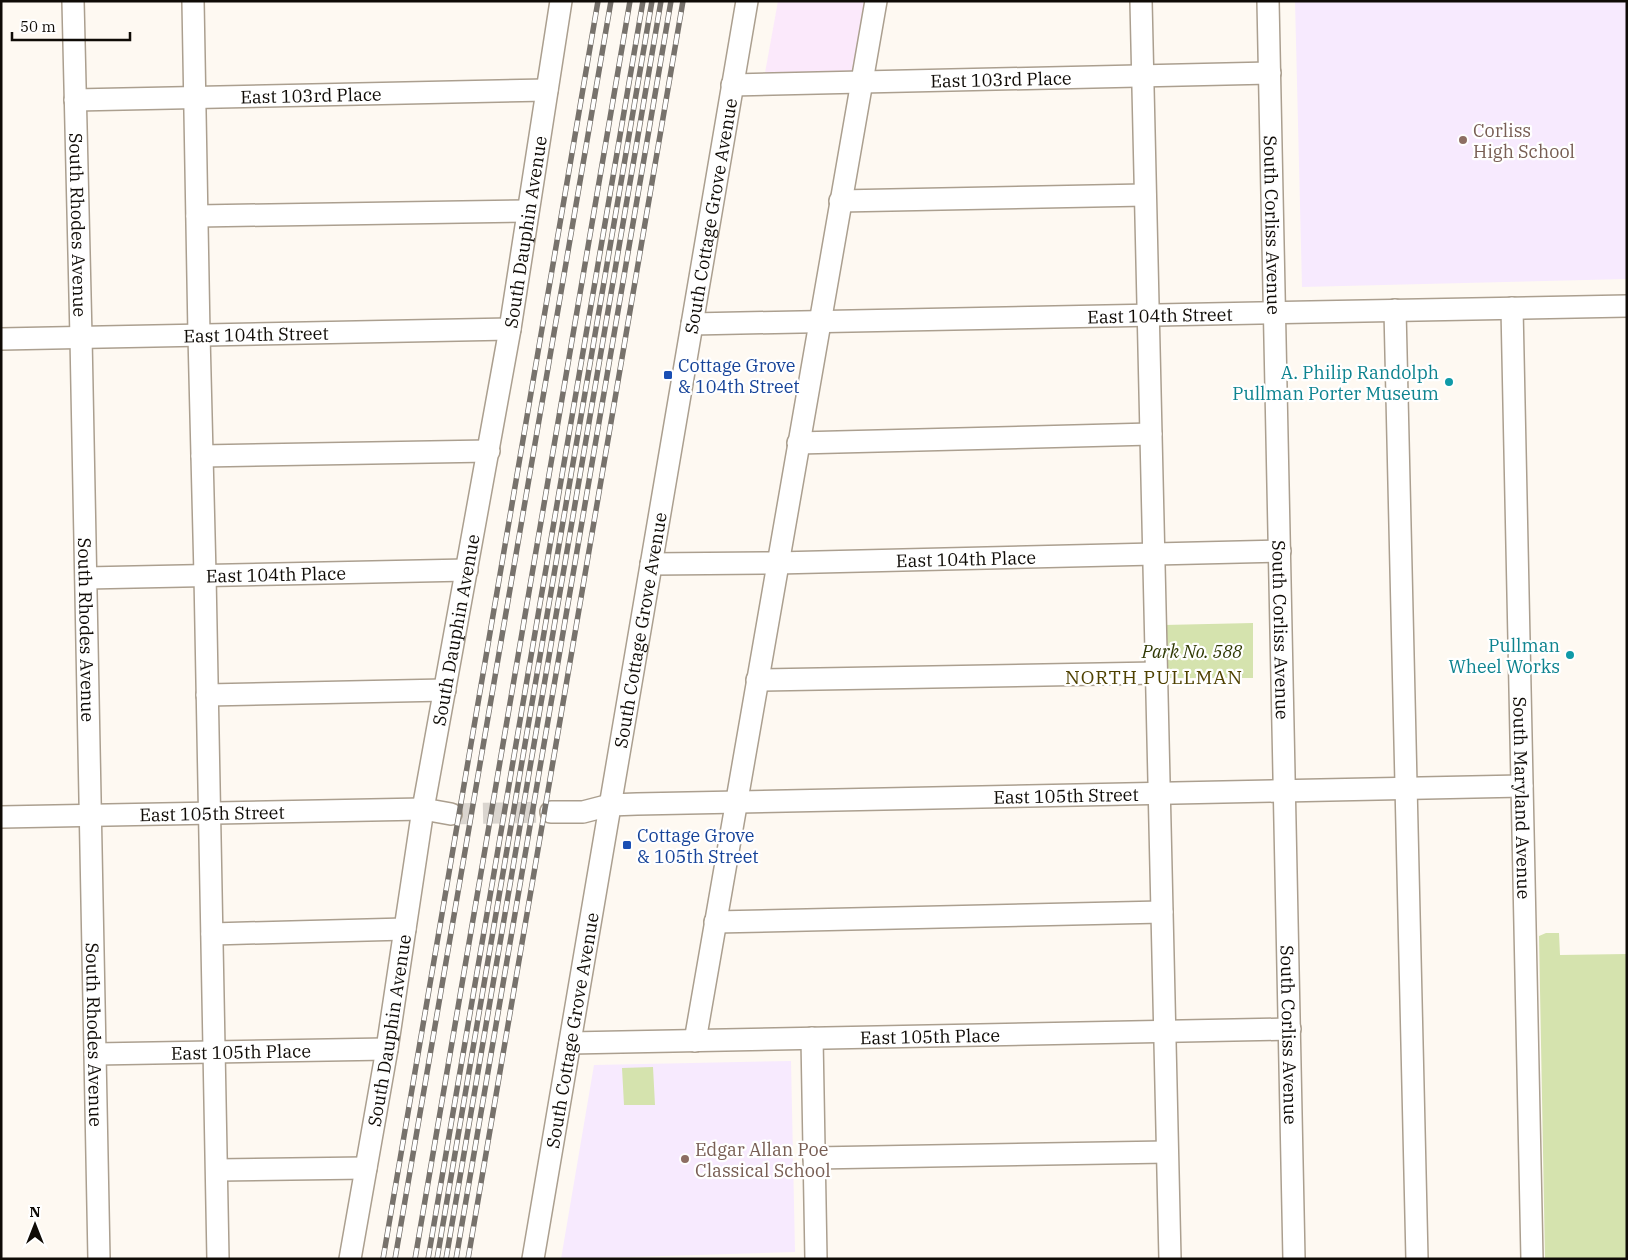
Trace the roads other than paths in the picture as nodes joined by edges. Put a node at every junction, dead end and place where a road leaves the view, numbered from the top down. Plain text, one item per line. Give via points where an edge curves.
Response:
1 (73, 1) edge
2 (193, 1) edge
3 (561, 1) edge
4 (747, 1) edge
5 (876, 1) edge
6 (1141, 1) edge
7 (1268, 1) edge
8 (1270, 73) junction
9 (1143, 75) junction
10 (861, 83) junction
11 (732, 85) junction
12 (547, 90) junction
13 (195, 98) junction
14 (75, 100) junction
15 (1146, 195) junction
16 (840, 201) junction
17 (528, 211) junction
18 (197, 216) junction
19 (1627, 306) edge
20 (1512, 308) junction
21 (1395, 310) junction
22 (1274, 312) junction
23 (1148, 314) junction
24 (820, 322) junction
25 (692, 324) junction
26 (510, 329) junction
27 (198, 335) junction
28 (82, 337) junction
29 (1, 339) edge
30 (1151, 434) junction
31 (798, 443) junction
32 (488, 450) junction
33 (202, 456) junction
34 (1280, 551) junction
35 (1154, 554) junction
36 (777, 563) junction
37 (651, 564) junction
38 (467, 570) junction
39 (205, 576) junction
40 (86, 578) junction
41 (1156, 673) junction
42 (757, 680) junction
43 (445, 690) junction
44 (207, 695) junction
45 (1522, 786) junction
46 (1406, 788) junction
47 (1285, 790) junction
48 (1159, 793) junction
49 (736, 802) junction
50 (552, 805) tunnel mouth
51 (610, 805) junction
52 (453, 808) tunnel mouth
53 (423, 809) junction
54 (209, 814) junction
55 (90, 816) junction
56 (1, 817) edge
57 (1162, 912) junction
58 (715, 922) junction
59 (405, 929) junction
60 (212, 934) junction
61 (1290, 1029) junction
62 (1164, 1031) junction
63 (812, 1038) junction
64 (695, 1040) junction
65 (570, 1043) junction
66 (386, 1049) junction
67 (215, 1052) junction
68 (95, 1054) junction
69 (1167, 1152) junction
70 (814, 1158) junction
71 (366, 1168) junction
72 (216, 1170) junction
73 (99, 1259) edge
74 (218, 1259) edge
75 (350, 1259) edge
76 (533, 1259) edge
77 (816, 1259) edge
78 (1170, 1259) edge
79 (1294, 1259) edge
80 (1416, 1259) edge
81 (1532, 1259) edge

1 - 14 street, South Rhodes Avenue
2 - 13 street
3 - 12 street, South Dauphin Avenue
4 - 11 street, South Cottage Grove Avenue
5 - 10 street
6 - 9 street
7 - 8 street, South Corliss Avenue
8 - 9 street, East 103rd Place
8 - 22 street, South Corliss Avenue
9 - 10 street, East 103rd Place
9 - 15 street
10 - 11 street, East 103rd Place
10 - 16 street
11 - 25 street, South Cottage Grove Avenue
12 - 13 street, East 103rd Place
12 - 17 street, South Dauphin Avenue
13 - 14 street, East 103rd Place
13 - 18 street
14 - 28 street, South Rhodes Avenue
15 - 16 street
15 - 23 street
16 - 24 street
17 - 18 street
17 - 26 street, South Dauphin Avenue
18 - 27 street
19 - 20 street, East 104th Street
20 - 21 street, East 104th Street
20 - 45 street, South Maryland Avenue
21 - 22 street, East 104th Street
21 - 46 street
22 - 23 street, East 104th Street
22 - 34 street, South Corliss Avenue
23 - 24 street, East 104th Street
23 - 30 street
24 - 25 street, East 104th Street
24 - 31 street
25 - 37 street, South Cottage Grove Avenue
26 - 27 street, East 104th Street
26 - 32 street, South Dauphin Avenue
27 - 28 street, East 104th Street
27 - 33 street
28 - 29 street, East 104th Street
28 - 40 street, South Rhodes Avenue
30 - 31 street
30 - 35 street
31 - 36 street
32 - 33 street
32 - 38 street, South Dauphin Avenue
33 - 39 street
34 - 35 street, East 104th Place
34 - 47 street, South Corliss Avenue
35 - 36 street, East 104th Place
35 - 41 street
36 - 37 street, East 104th Place
36 - 42 street
37 - 51 street, South Cottage Grove Avenue
38 - 39 street, East 104th Place
38 - 43 street, South Dauphin Avenue
39 - 40 street, East 104th Place
39 - 44 street
40 - 55 street, South Rhodes Avenue
41 - 42 street
41 - 48 street
42 - 49 street
43 - 44 street
43 - 53 street, South Dauphin Avenue
44 - 54 street
45 - 46 street, East 105th Street
45 - 81 street, South Maryland Avenue
46 - 47 street, East 105th Street
46 - 80 street
47 - 48 street, East 105th Street
47 - 61 street, South Corliss Avenue
48 - 49 street, East 105th Street
48 - 57 street
49 - 51 street, East 105th Street
49 - 58 street
50 - 51 street, East 105th Street via 583,812
51 - 65 street, South Cottage Grove Avenue
52 - 53 street, East 105th Street
53 - 54 street, East 105th Street
53 - 59 street, South Dauphin Avenue
54 - 55 street, East 105th Street
54 - 60 street
55 - 56 street, East 105th Street
55 - 68 street, South Rhodes Avenue
57 - 58 street
57 - 62 street
58 - 64 street
59 - 60 street
59 - 66 street, South Dauphin Avenue
60 - 67 street
61 - 62 street, East 105th Place
61 - 79 street, South Corliss Avenue
62 - 63 street, East 105th Place
62 - 69 street
63 - 64 street, East 105th Place
63 - 70 street
64 - 65 street, East 105th Place
65 - 76 street, South Cottage Grove Avenue
66 - 67 street, East 105th Place
66 - 71 street, South Dauphin Avenue
67 - 68 street, East 105th Place
67 - 72 street
68 - 73 street, South Rhodes Avenue
69 - 70 street
69 - 78 street
70 - 77 street
71 - 72 street
71 - 75 street, South Dauphin Avenue
72 - 74 street

